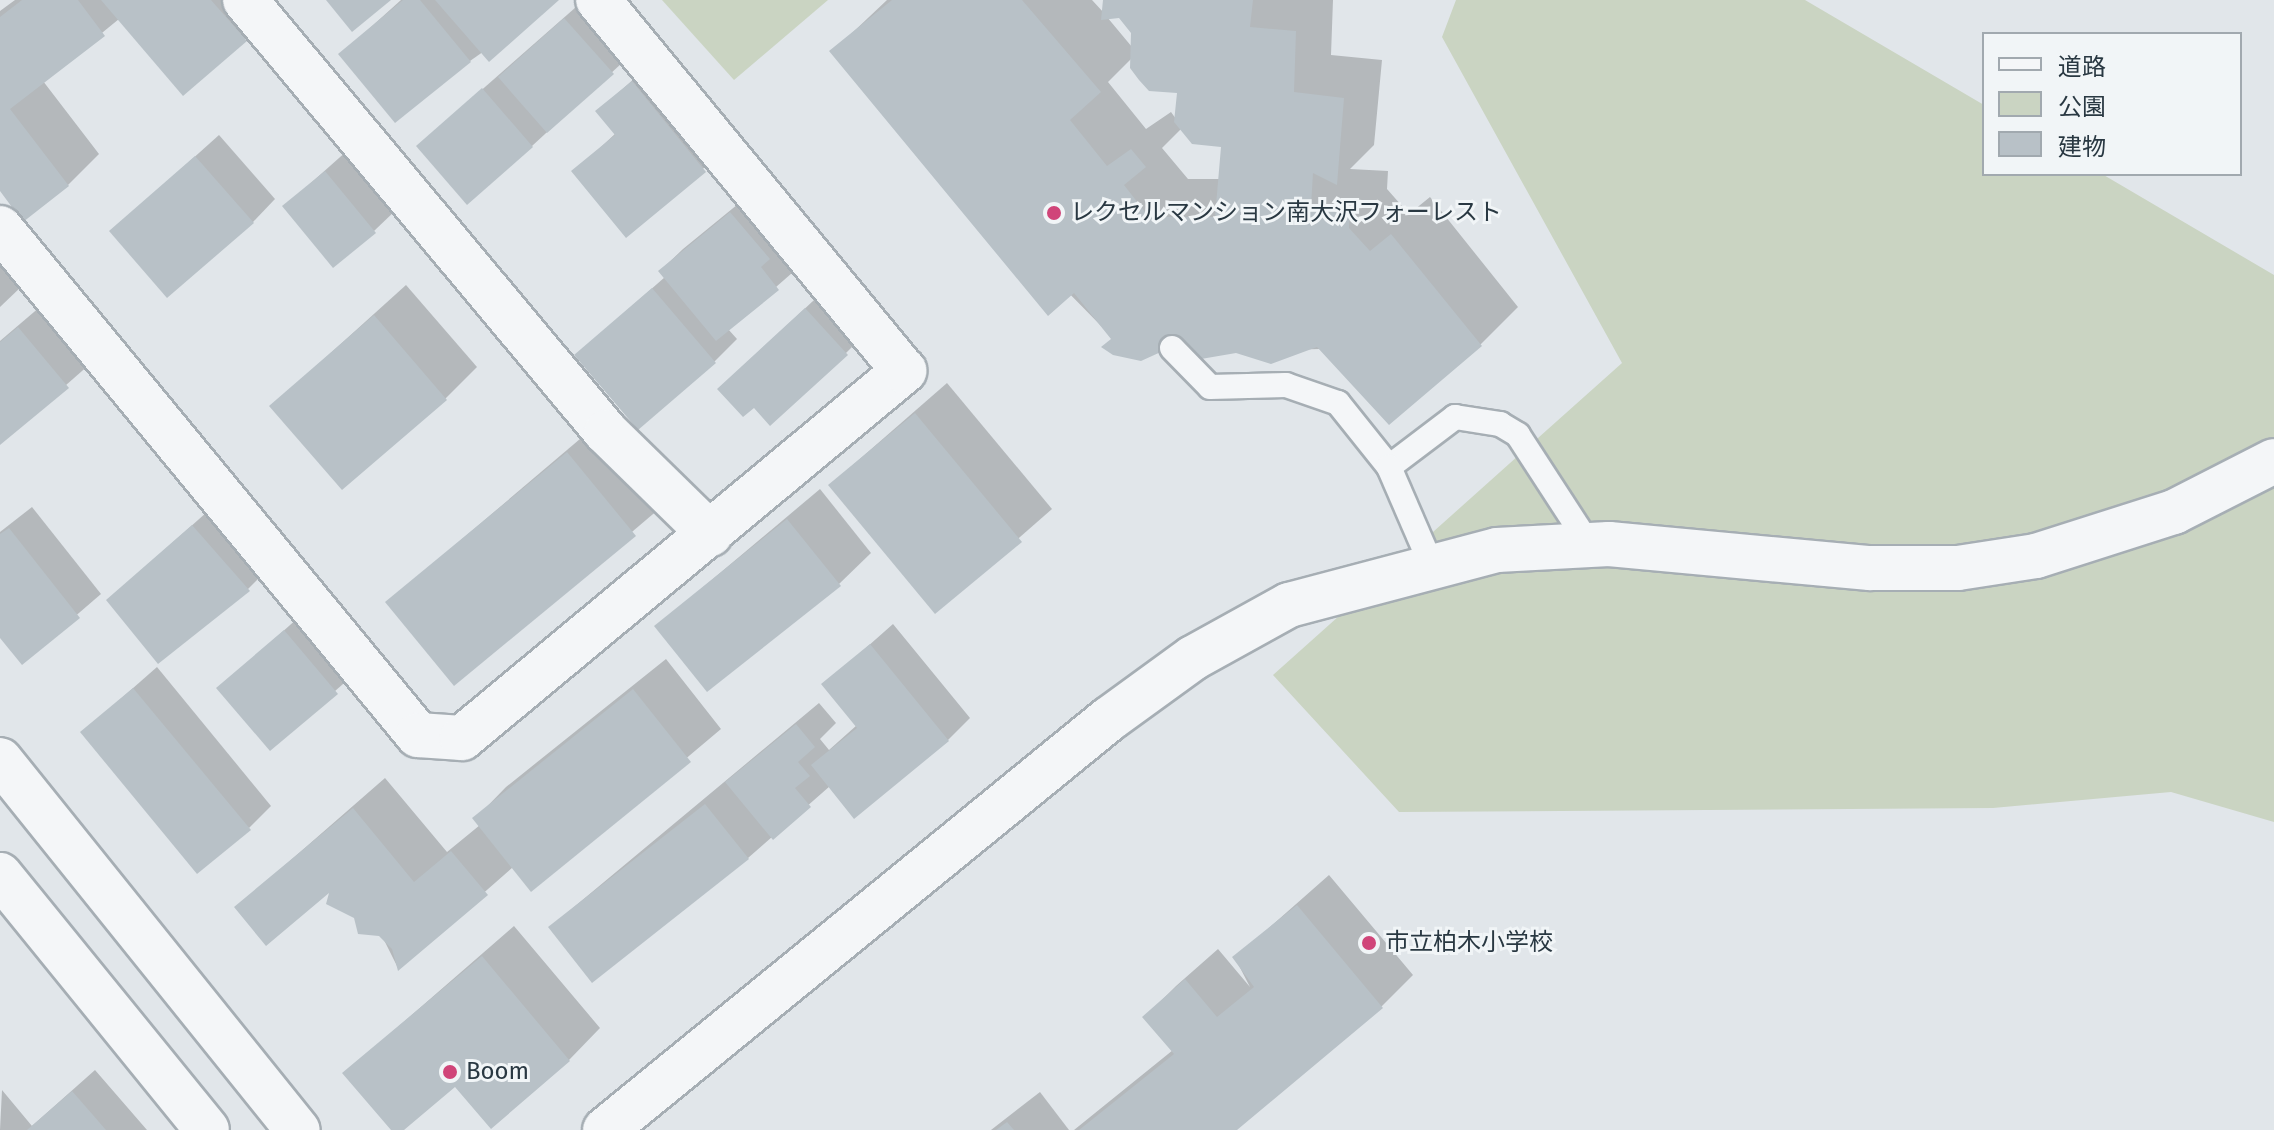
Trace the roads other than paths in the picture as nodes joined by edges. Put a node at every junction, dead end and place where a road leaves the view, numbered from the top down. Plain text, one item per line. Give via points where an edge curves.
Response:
1 (245, 0) edge
2 (598, 0) edge
3 (0, 228) edge
4 (1172, 348) dead end
5 (2274, 461) edge
6 (1389, 467) junction
7 (710, 534) junction
8 (1590, 546) junction
9 (1431, 564) junction
10 (0, 760) edge
11 (0, 875) edge
12 (207, 1130) edge
13 (298, 1130) edge
14 (605, 1130) edge

1 - 7 street via 606,432
2 - 7 street via 904,371
3 - 7 street via 418,735 462,738
4 - 6 lane via 1210,387 1286,385 1338,403
5 - 8 street via 2174,512 2036,556 1958,568
6 - 8 lane via 1455,417 1500,424 1518,435
6 - 9 lane
8 - 9 street via 1497,550
9 - 14 street via 1289,605 1193,658
10 - 13 street
11 - 12 street

